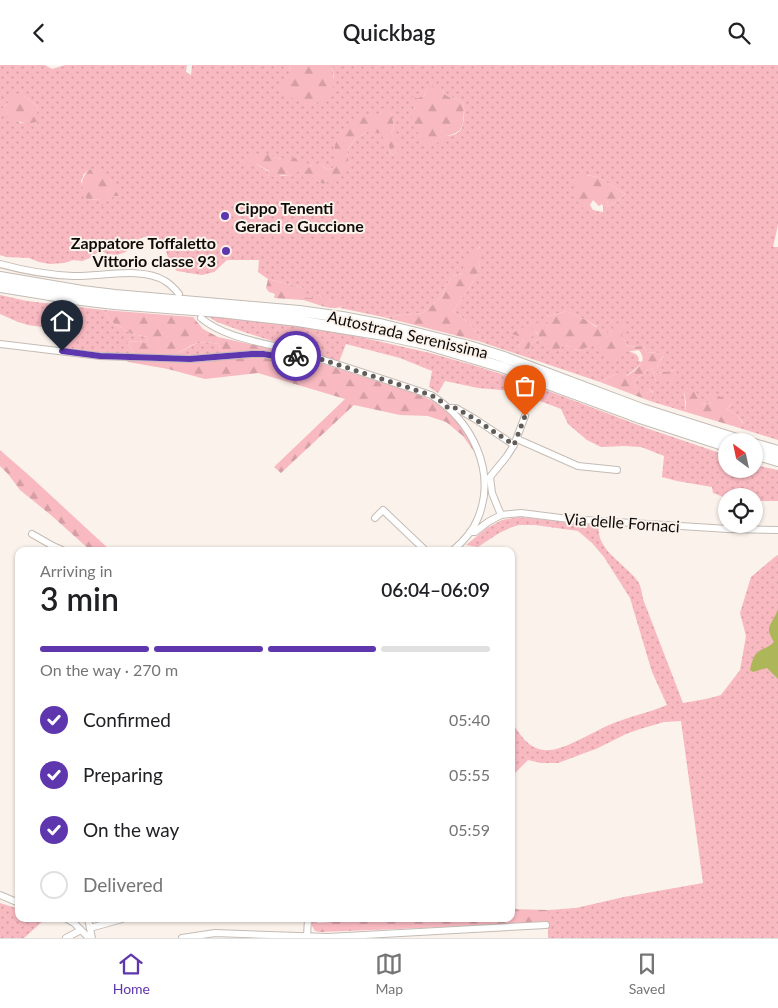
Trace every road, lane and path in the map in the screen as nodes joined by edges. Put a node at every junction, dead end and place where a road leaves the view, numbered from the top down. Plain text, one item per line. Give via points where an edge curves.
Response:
1 (0, 264) edge
2 (0, 277) edge
3 (0, 287) edge
4 (179, 294) dead end
5 (201, 317) dead end
6 (0, 344) edge
7 (305, 354) junction
8 (449, 409) junction
9 (525, 416) dead end
10 (718, 433) edge
11 (515, 442) junction
12 (718, 443) edge
13 (763, 447) edge
14 (778, 451) edge
15 (763, 457) edge
16 (778, 461) edge
17 (617, 470) dead end
18 (501, 515) junction
19 (375, 518) dead end
20 (778, 530) edge
21 (470, 532) junction
22 (32, 534) dead end
23 (55, 547) edge
24 (422, 547) edge
25 (456, 547) edge
26 (0, 895) edge
27 (15, 901) edge
28 (88, 922) edge
29 (308, 922) edge
30 (74, 923) joint
31 (546, 925) dead end
32 (81, 930) junction
33 (307, 936) junction
34 (66, 938) edge
35 (88, 938) edge
36 (92, 938) edge
37 (182, 938) edge

1 - 4 street via 72,276 137,273 163,279
2 - 10 highway, Autostrada Serenissima via 82,291 299,311 377,324 504,357
3 - 12 highway, Autostrada Serenissima via 106,303 298,321 384,335 502,367
5 - 7 street via 208,324 234,335
6 - 7 street via 100,356 172,359 263,354 288,358
7 - 8 street via 431,395
8 - 11 street via 456,408
8 - 21 street via 470,435 482,463 482,503
9 - 11 street
11 - 17 street via 578,466
11 - 18 street via 490,477 492,493
13 - 14 highway
15 - 16 highway
18 - 20 street, Via delle Fornaci via 521,513 569,519
18 - 21 street, Via delle Fornaci
19 - 24 street via 383,510
21 - 25 street
22 - 23 street
26 - 27 street
28 - 30 street
28 - 36 street
29 - 33 street
30 - 32 street
31 - 33 street
32 - 34 street
32 - 35 street
33 - 37 street via 215,933

